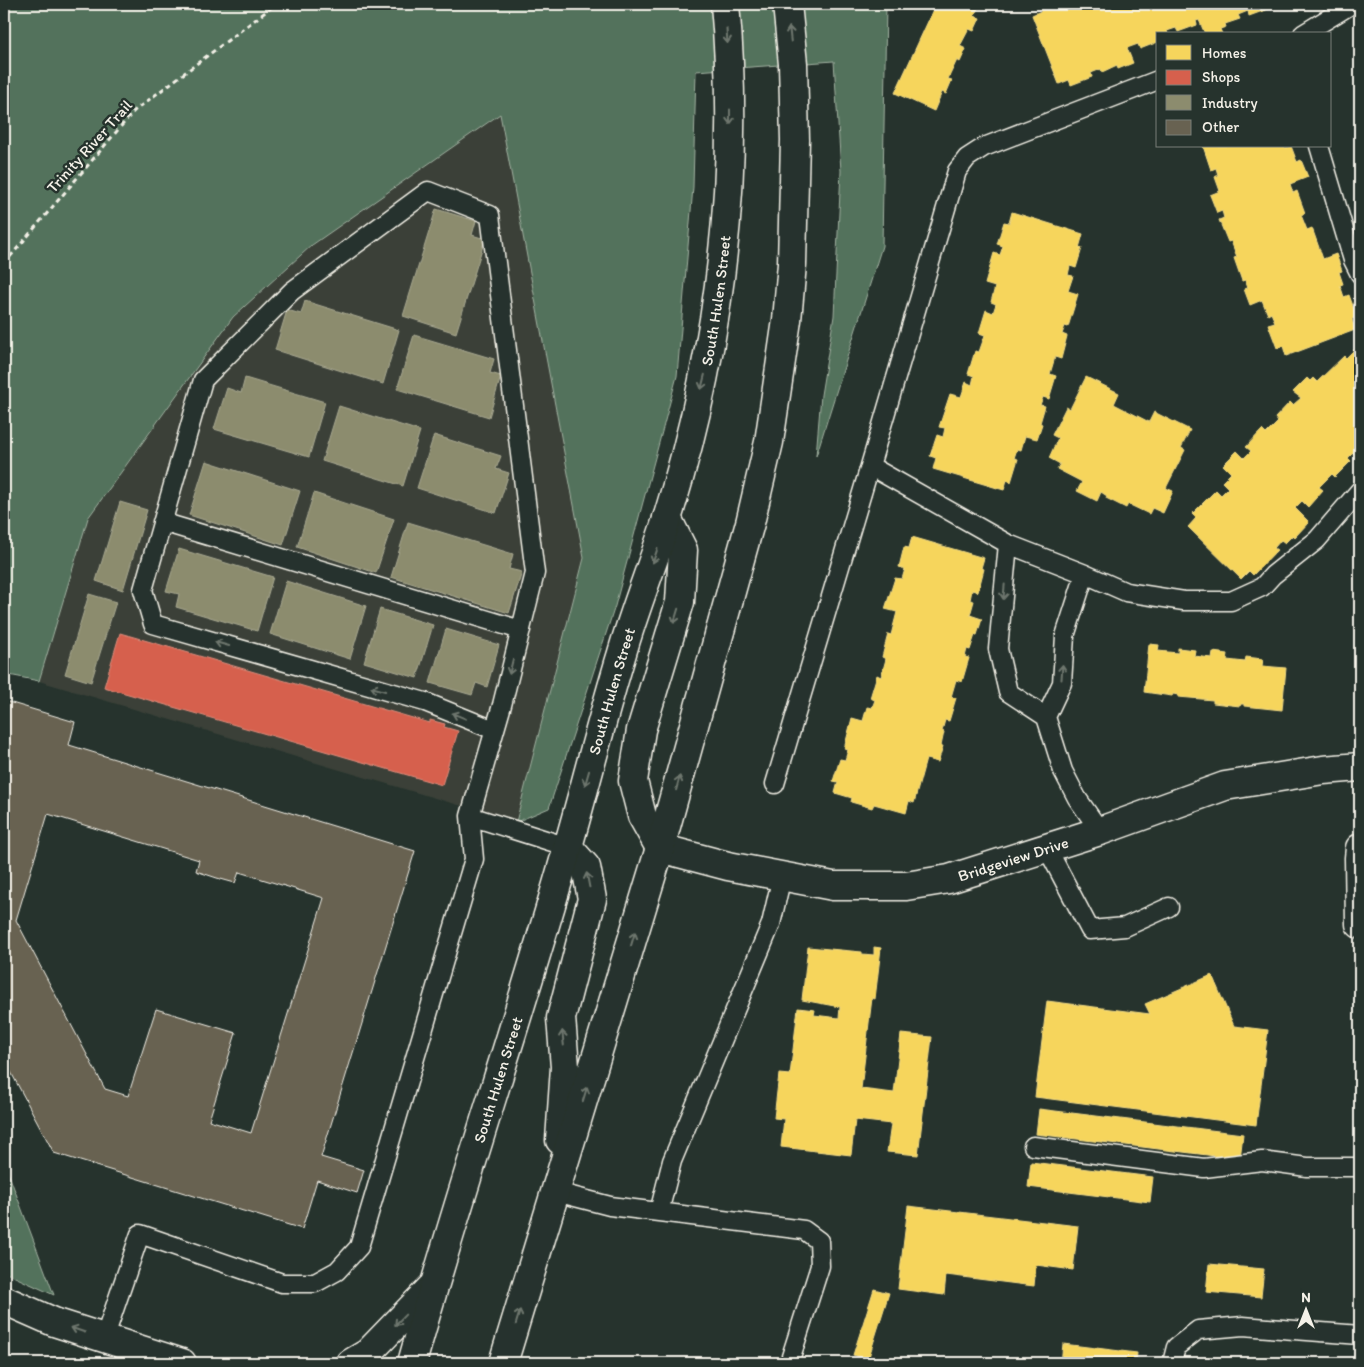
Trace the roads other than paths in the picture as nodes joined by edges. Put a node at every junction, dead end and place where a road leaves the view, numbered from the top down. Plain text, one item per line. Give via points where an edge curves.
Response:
1 (725, 4) edge
2 (787, 4) edge
3 (1352, 4) edge
4 (1306, 32) edge
5 (1156, 81) edge
6 (1320, 148) edge
7 (1360, 274) edge
8 (870, 466) junction
9 (1360, 490) edge
10 (668, 518) junction
11 (162, 522) junction
12 (1008, 544) junction
13 (1085, 574) junction
14 (521, 630) junction
15 (1046, 717) junction
16 (494, 730) junction
17 (1360, 767) edge
18 (775, 784) dead end
19 (470, 816) junction
20 (1100, 831) junction
21 (568, 847) junction
22 (660, 848) junction
23 (1047, 848) junction
24 (1360, 848) edge
25 (782, 876) junction
26 (1170, 907) dead end
27 (1360, 924) edge
28 (1033, 1146) dead end
29 (1360, 1167) edge
30 (556, 1192) junction
31 (659, 1212) junction
32 (434, 1285) junction
33 (4, 1300) edge
34 (1360, 1335) edge
35 (104, 1339) junction
36 (182, 1363) edge
37 (350, 1363) edge
38 (412, 1363) edge
39 (504, 1363) edge
40 (789, 1363) edge
41 (1172, 1363) edge

1 -> 10 main road, South Hulen Street via 730,68 724,247 705,371
22 -> 2 main road via 750,523 770,433 792,264 795,140
3 - 4 lane
5 - 8 lane via 984,147 967,158 957,171
6 - 7 lane
8 - 12 lane
8 - 18 lane
9 - 13 lane via 1317,540 1262,587 1231,601 1184,601 1126,592
10 -> 21 main road, South Hulen Street via 622,651
10 -> 22 main road via 682,550 680,602 641,730 634,781 642,816
11 - 14 lane
11 - 14 lane via 203,380 292,291 428,191 490,214 535,573
16 -> 11 lane via 425,702 152,624 143,590
12 - 13 lane
12 -> 15 lane via 998,649 1008,692
15 -> 13 lane via 1062,683 1064,636
14 -> 16 lane
15 - 20 lane via 1063,771 1076,798
16 - 19 lane
17 - 20 main road, Bridgeview Drive via 1224,786
19 - 21 lane
19 - 35 lane via 474,859 359,1246 338,1272 315,1283 282,1283 140,1234
20 - 23 main road, Bridgeview Drive
30 -> 21 main road via 566,1067 561,1018 592,900 586,867
21 - 32 main road, South Hulen Street
22 - 25 main road, Bridgeview Drive
30 -> 22 main road
23 - 25 main road, Bridgeview Drive via 949,879 906,886 834,886
23 - 26 lane via 1090,930 1125,928
24 - 27 main road
25 - 31 lane via 771,924 672,1160
28 - 29 lane via 1204,1168 1262,1161 1307,1167
30 - 31 lane via 610,1206
39 -> 30 main road
31 - 40 lane via 804,1230 819,1242 820,1266
32 -> 37 main road via 368,1353
32 - 38 main road, South Hulen Street
35 -> 33 main road
34 - 41 lane via 1244,1326 1198,1330 1176,1347
35 - 36 main road

